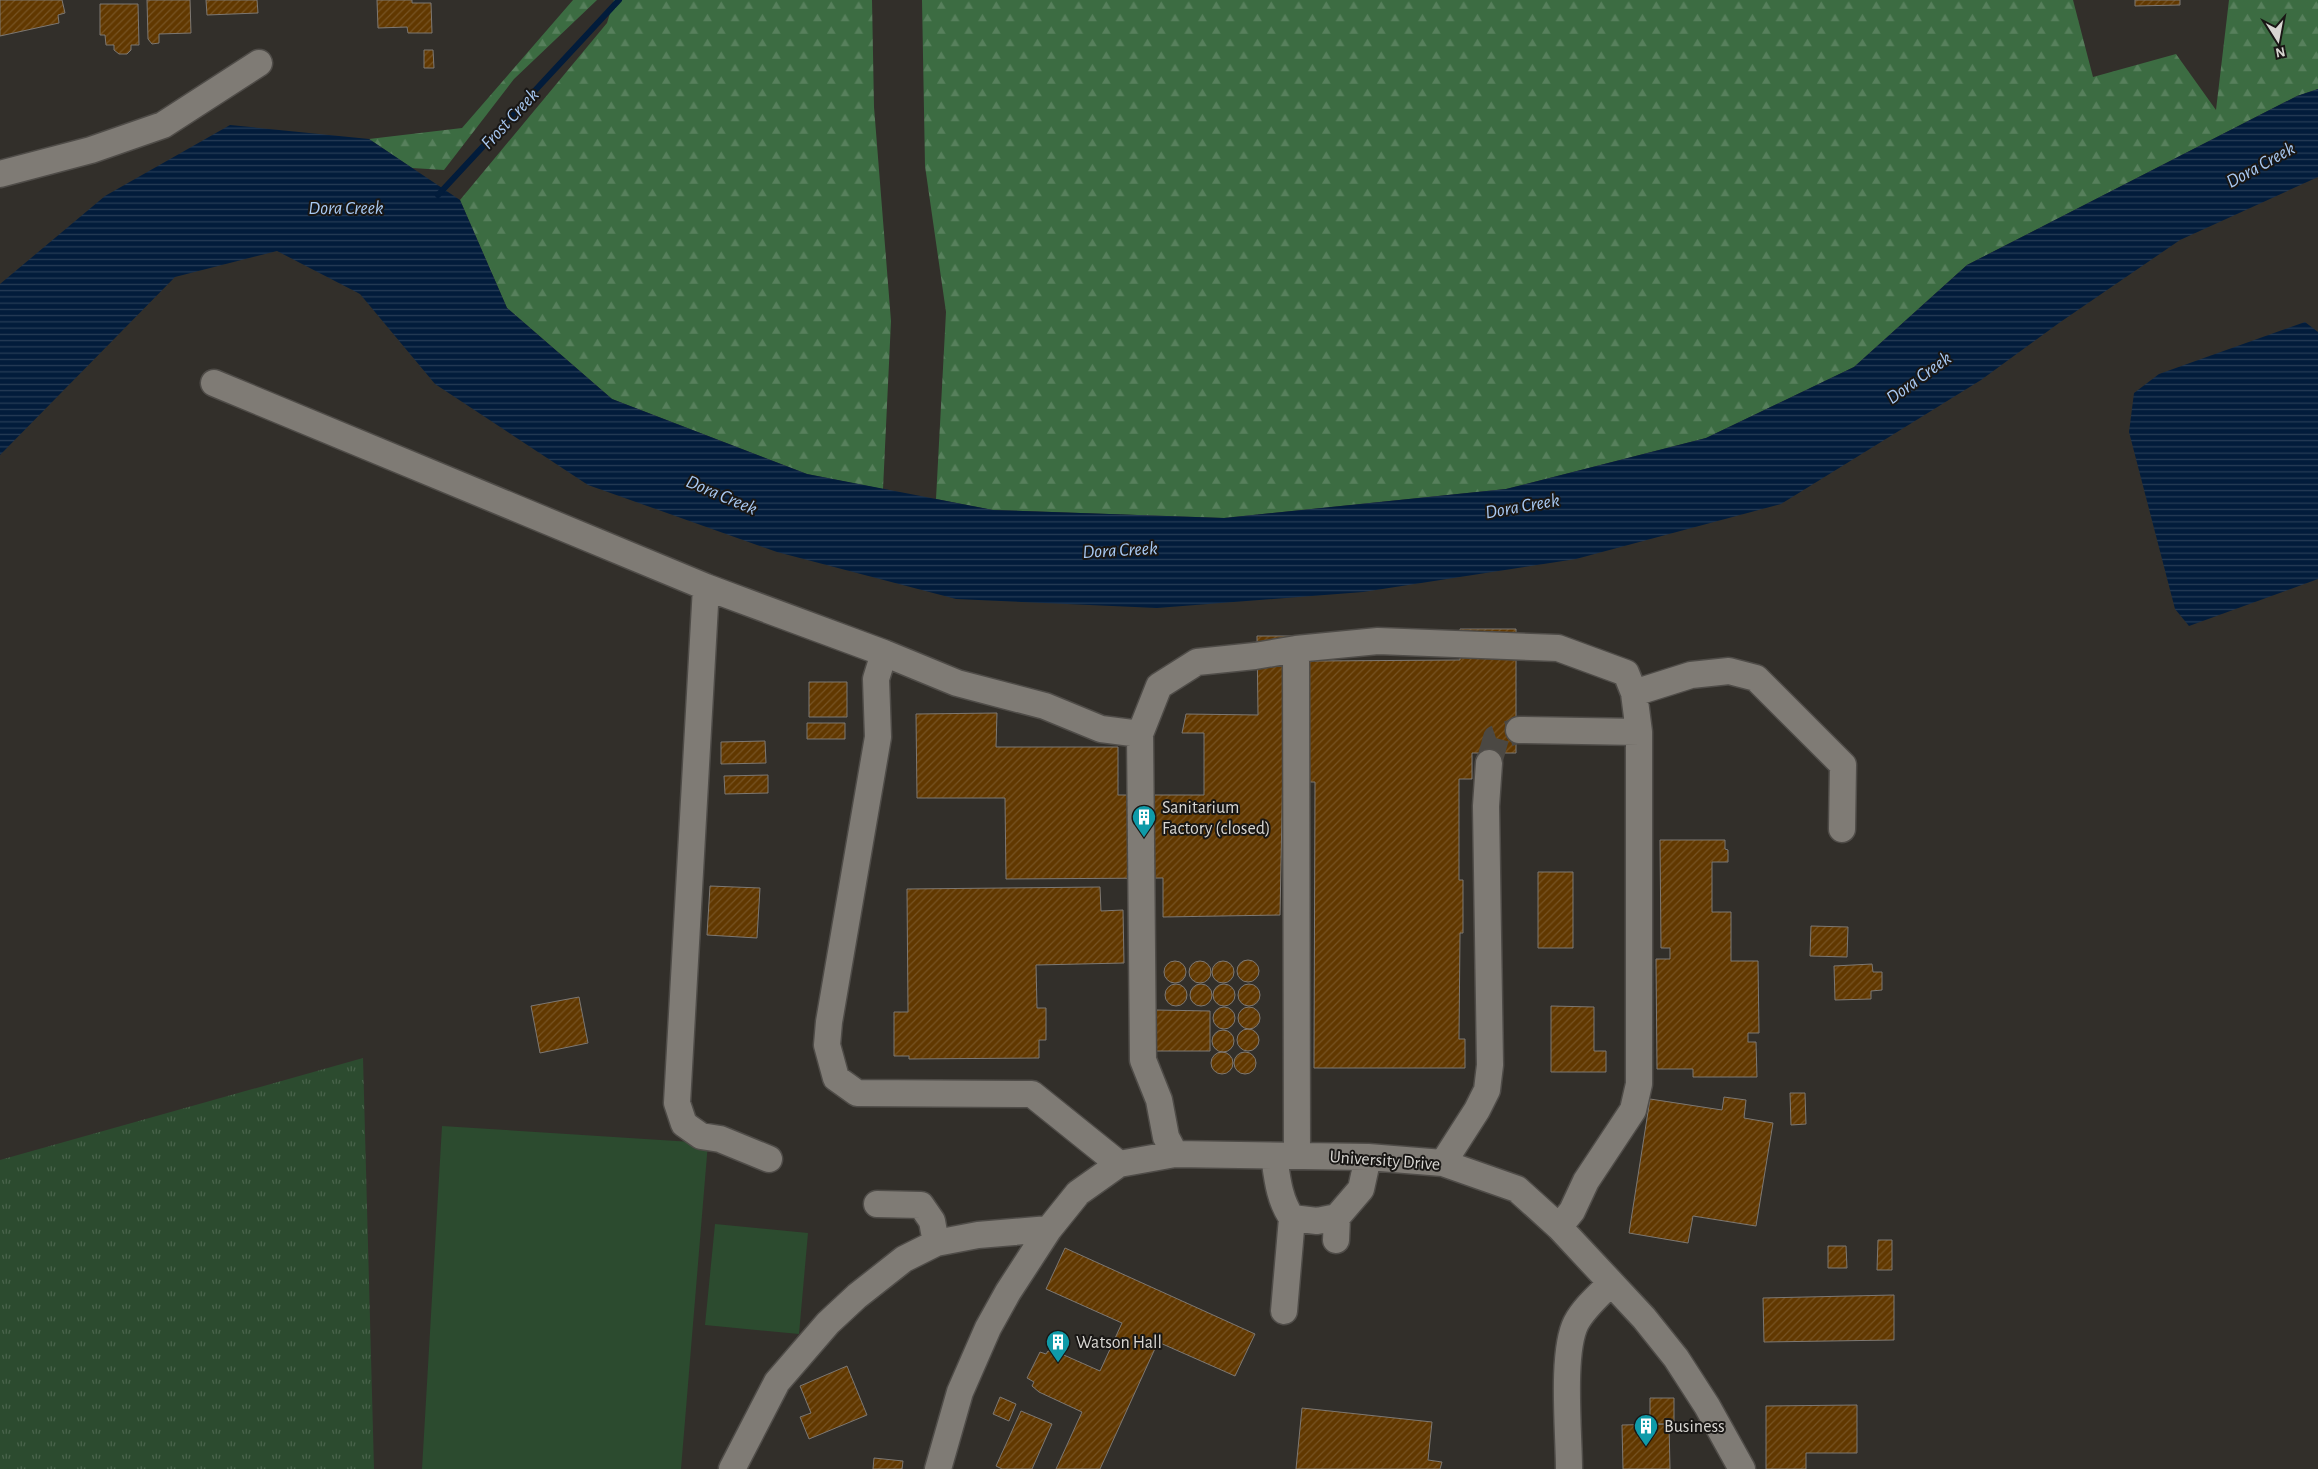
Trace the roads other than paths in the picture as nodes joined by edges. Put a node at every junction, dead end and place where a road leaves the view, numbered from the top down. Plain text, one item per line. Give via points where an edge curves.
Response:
1 (259, 63) dead end
2 (0, 174) edge
3 (214, 383) dead end
4 (706, 587) junction
5 (1296, 649) junction
6 (884, 653) junction
7 (1634, 692) junction
8 (1519, 730) tunnel mouth
9 (1640, 732) junction
10 (1140, 734) junction
11 (1489, 763) tunnel mouth
12 (1842, 829) dead end
13 (1175, 1154) junction
14 (1285, 1155) junction
15 (1368, 1157) junction
16 (769, 1159) dead end
17 (1443, 1163) junction
18 (1119, 1164) junction
19 (877, 1204) dead end
20 (1292, 1218) junction
21 (1560, 1227) junction
22 (1049, 1229) junction
23 (936, 1243) junction
24 (1611, 1283) junction
25 (1284, 1311) dead end
26 (732, 1469) edge
27 (938, 1469) edge
28 (1569, 1469) edge
29 (1742, 1469) edge

1 - 2 lane via 163,125 91,150
3 - 4 lane
4 - 6 lane
4 - 16 lane via 677,1104 684,1124 701,1136 720,1139
5 - 7 lane via 1378,641 1558,648 1626,673
5 - 10 lane via 1197,662 1159,686
5 - 14 lane
6 - 10 lane via 957,683 1045,706 1101,729
6 - 18 lane via 876,679 878,737 829,1022 827,1045 836,1078 857,1093 1032,1094
7 - 9 lane
7 - 12 lane via 1691,675 1729,671 1756,678 1843,765
8 - 9 lane
9 - 21 lane via 1639,1084 1633,1110
10 - 13 lane via 1143,1060 1159,1100 1166,1136
11 - 17 lane via 1486,806 1490,1065 1487,1090 1478,1110
13 - 14 lane, University Drive
13 - 18 lane, University Drive
14 - 15 lane, University Drive
14 - 20 lane via 1278,1184
15 - 17 lane, University Drive
15 - 20 lane via 1361,1189 1336,1228 1318,1221
17 - 21 lane, University Drive via 1517,1189
18 - 22 lane, University Drive via 1078,1194
19 - 23 lane via 922,1205 932,1221
20 - 25 lane
21 - 24 lane, University Drive
22 - 23 lane via 978,1235
22 - 27 lane, University Drive via 988,1328 960,1392
23 - 26 lane via 904,1259 828,1322 778,1382
24 - 28 lane via 1587,1306 1568,1346
24 - 29 lane, University Drive via 1676,1358

